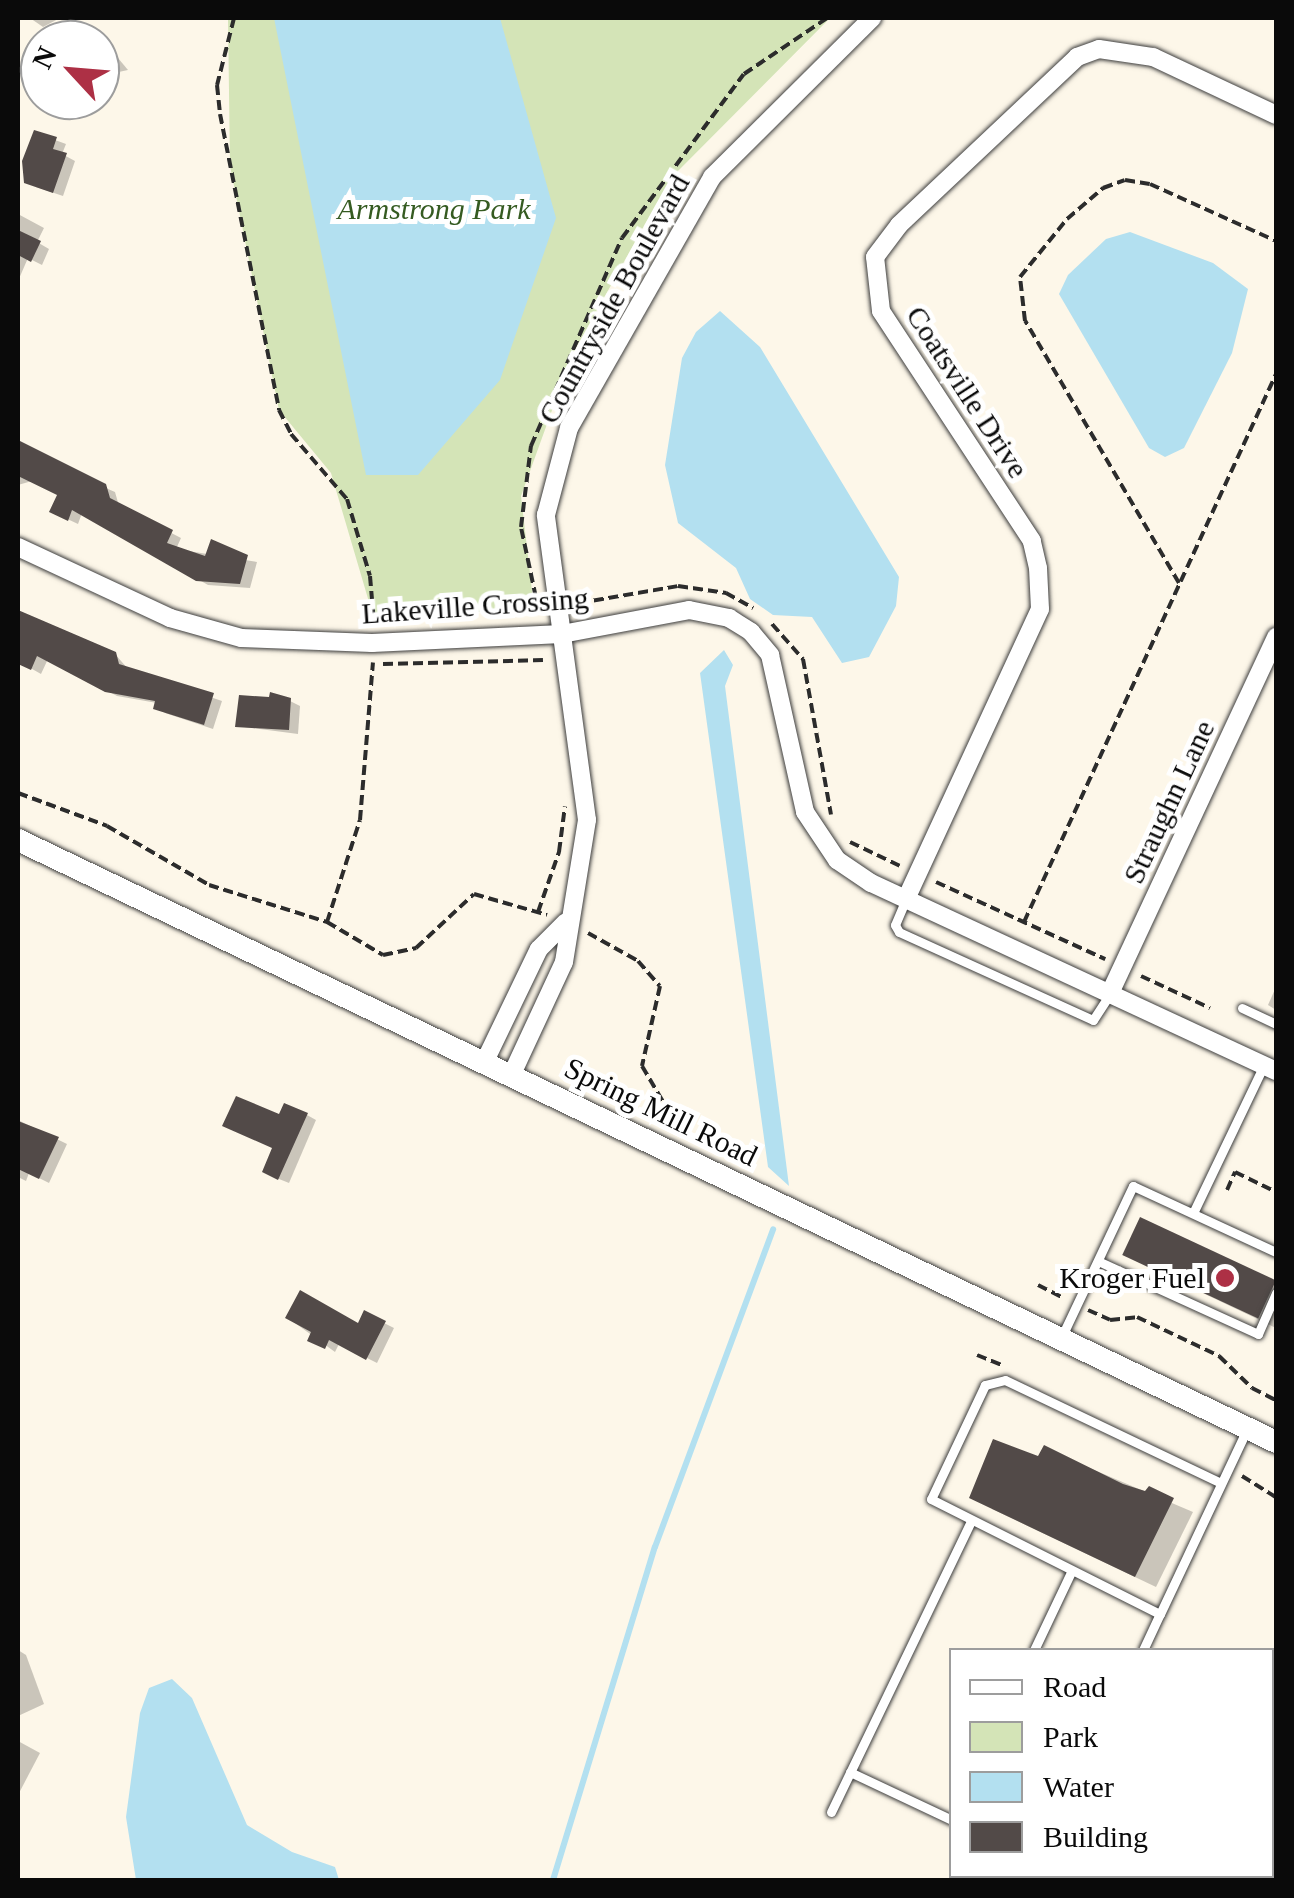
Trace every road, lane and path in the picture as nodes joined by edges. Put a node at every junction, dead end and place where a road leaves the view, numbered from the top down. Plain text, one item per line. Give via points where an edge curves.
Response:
1 (234, 18) edge
2 (827, 18) edge
3 (872, 18) edge
4 (1276, 116) edge
5 (1276, 241) edge
6 (1276, 374) edge
7 (18, 547) edge
8 (1179, 583) junction
9 (534, 608) junction
10 (548, 610) junction
11 (480, 619) dead end
12 (374, 620) junction
13 (427, 620) dead end
14 (554, 634) junction
15 (1276, 636) edge
16 (372, 642) junction
17 (543, 660) junction
18 (373, 664) junction
19 (547, 676) dead end
20 (18, 793) edge
21 (565, 800) dead end
22 (18, 840) edge
23 (918, 874) junction
24 (906, 899) junction
25 (538, 912) junction
26 (328, 922) junction
27 (566, 922) junction
28 (1024, 922) junction
29 (1122, 967) junction
30 (1111, 991) junction
31 (1210, 1008) dead end
32 (1242, 1008) dead end
33 (1276, 1024) edge
34 (485, 1060) junction
35 (1270, 1068) edge
36 (512, 1074) junction
37 (691, 1120) dead end
38 (1226, 1190) dead end
39 (1276, 1192) edge
40 (1194, 1212) junction
41 (1276, 1252) edge
42 (1098, 1261) junction
43 (1038, 1285) dead end
44 (1276, 1294) edge
45 (1077, 1304) junction
46 (1061, 1338) junction
47 (1276, 1400) edge
48 (1248, 1428) junction
49 (1276, 1442) edge
50 (1221, 1483) junction
51 (970, 1523) junction
52 (1072, 1572) junction
53 (1160, 1614) junction
54 (1035, 1648) edge
55 (1144, 1648) edge
56 (850, 1772) junction
57 (830, 1812) dead end
58 (949, 1819) edge

1 - 12 path via 218,85 220,114 280,410 291,434 347,499 370,576
2 - 9 path via 744,74 622,238 530,446 521,527
3 - 10 street, Countryside Boulevard via 712,177 569,428 546,515
4 - 23 street, Coatsville Drive via 1152,57 1099,49 1064,70 899,225 875,257 881,311 1032,541 1038,568 1040,609
5 - 8 path via 1150,184 1125,180 1104,188 1067,219 1020,277 1025,320
6 - 8 path
7 - 16 street, Lakeville Crossing via 208,632
8 - 28 path
9 - 10 path
9 - 11 path
10 - 14 street, Countryside Boulevard
10 - 14 path
10 - 23 path via 678,586 748,603 804,659 825,794 837,828 862,850
12 - 13 path
12 - 16 path
14 - 16 street, Lakeville Crossing
14 - 17 path
14 - 24 street, Lakeville Crossing via 689,610 729,618 752,632 770,654 796,778 817,838 837,860
14 - 27 street, Countryside Boulevard via 587,820 582,871
15 - 29 street, Straughn Lane
16 - 18 path
17 - 18 path
17 - 19 path
18 - 26 path via 360,820
20 - 26 path via 108,826 208,884
21 - 25 path via 560,852
22 - 34 street, Spring Mill Road
23 - 24 street, Coatsville Drive
23 - 28 path
24 - 30 street, Lakeville Crossing
24 - 30 lane via 894,925 899,932 1093,1020
25 - 26 path via 474,894 416,948 383,954
25 - 27 path
27 - 34 street via 539,949
27 - 36 street, Countryside Boulevard via 564,962
27 - 37 path via 654,975 660,1002 642,1066 665,1106
28 - 29 path
29 - 30 street, Straughn Lane
29 - 31 path
30 - 35 street, Lakeville Crossing
32 - 33 lane
34 - 36 street, Spring Mill Road
35 - 40 lane
36 - 46 street, Spring Mill Road
38 - 39 path via 1235,1172
40 - 41 lane
40 - 42 lane via 1133,1186
42 - 44 lane via 1258,1334
42 - 45 lane
43 - 45 path
45 - 46 lane
45 - 47 path via 1110,1320 1138,1316 1219,1356 1252,1388
46 - 48 street, Spring Mill Road
48 - 49 street, Spring Mill Road
48 - 50 lane
50 - 51 lane via 1016,1383 985,1386 930,1499
50 - 53 lane
51 - 52 lane
51 - 56 lane
52 - 53 lane
52 - 54 lane
53 - 55 lane
56 - 57 lane
56 - 58 lane

